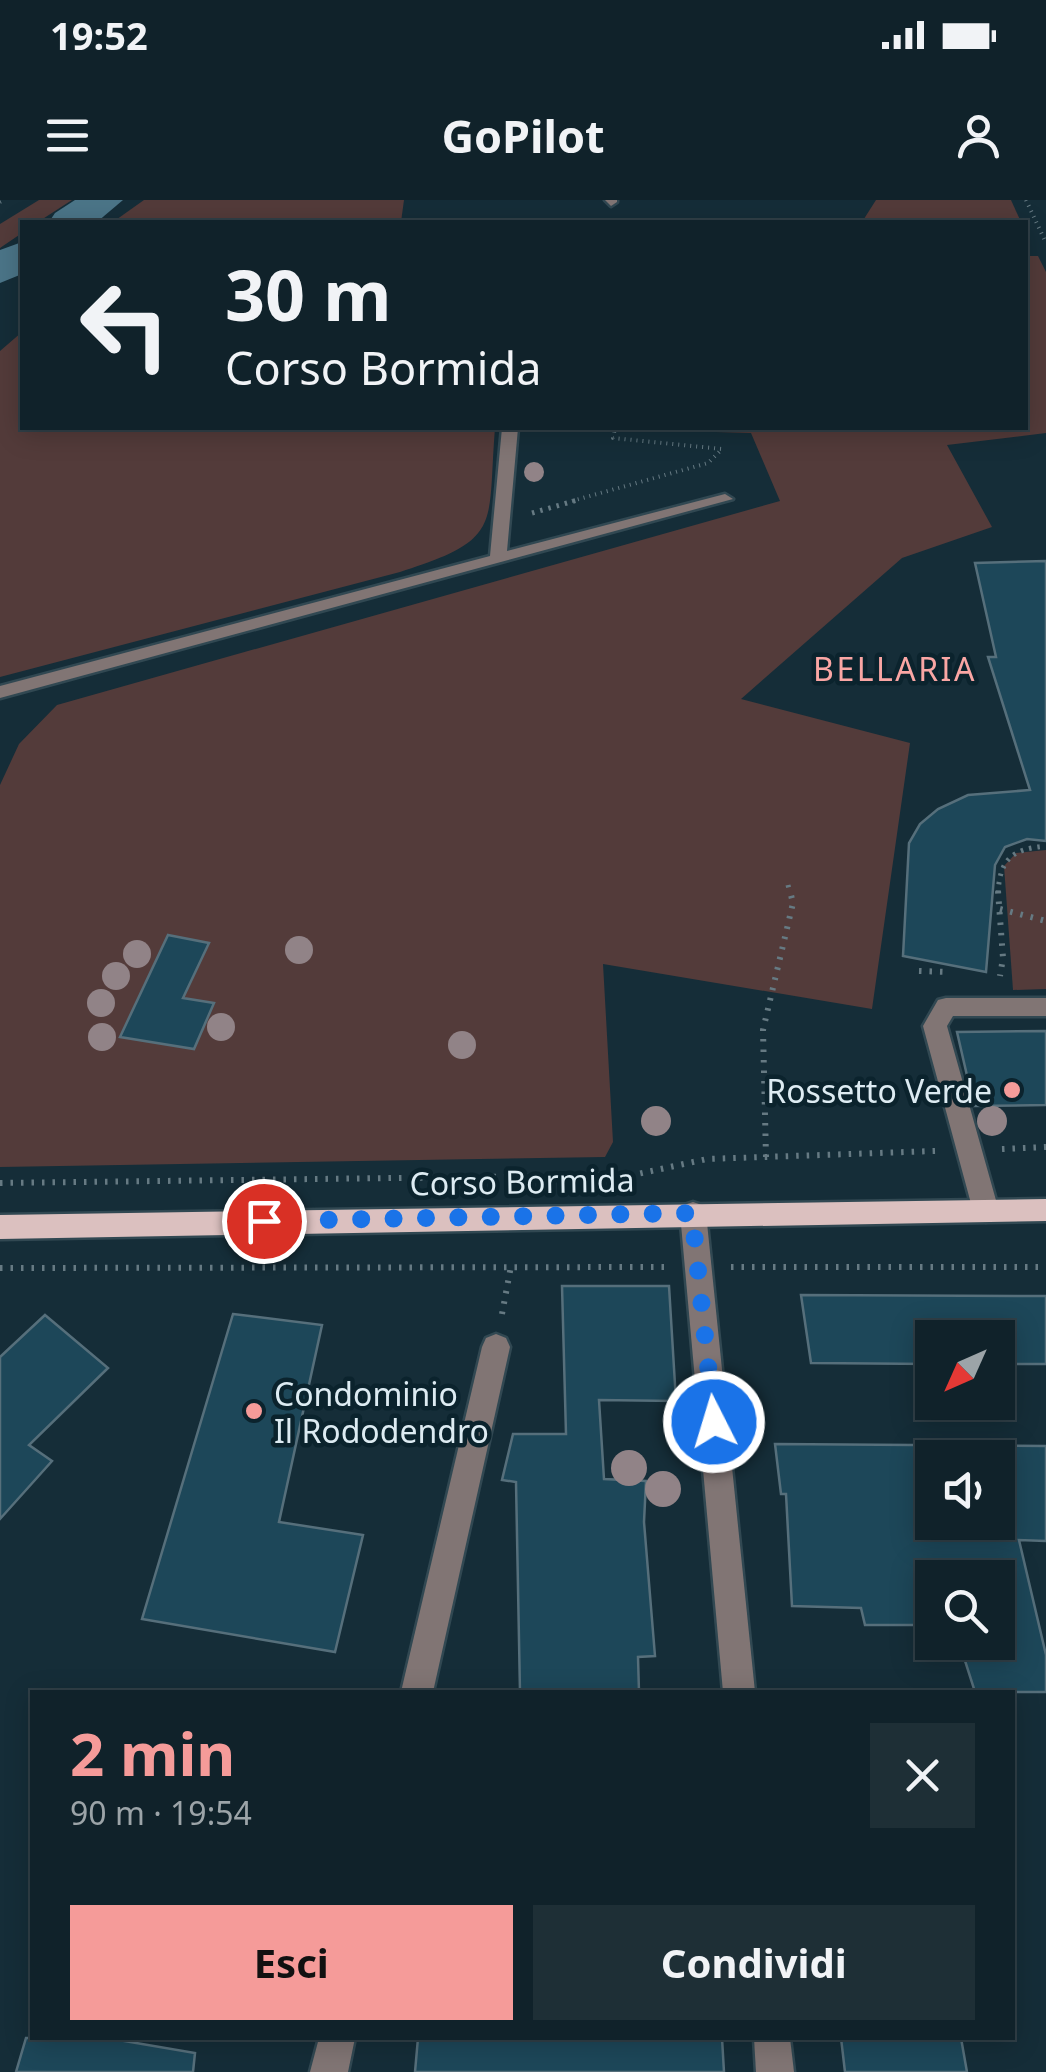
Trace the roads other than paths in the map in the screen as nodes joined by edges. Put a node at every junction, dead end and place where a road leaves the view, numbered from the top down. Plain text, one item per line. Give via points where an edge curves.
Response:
1 (510, 430) edge
2 (725, 500) dead end
3 (498, 560) junction
4 (0, 692) edge
5 (1046, 1007) edge
6 (1046, 1210) edge
7 (986, 1211) junction
8 (692, 1213) junction
9 (0, 1227) edge
10 (496, 1347) dead end
11 (416, 1690) edge
12 (739, 1690) edge
13 (337, 2040) edge
14 (772, 2040) edge
15 (330, 2072) edge
16 (775, 2072) edge

1 - 3 street
2 - 3 street
3 - 4 street
5 - 7 street via 946,1007 935,1026
6 - 7 main road, Corso Bormida
7 - 8 main road, Corso Bormida
8 - 9 main road, Corso Bormida
8 - 12 street
10 - 11 street
13 - 15 street
14 - 16 street

